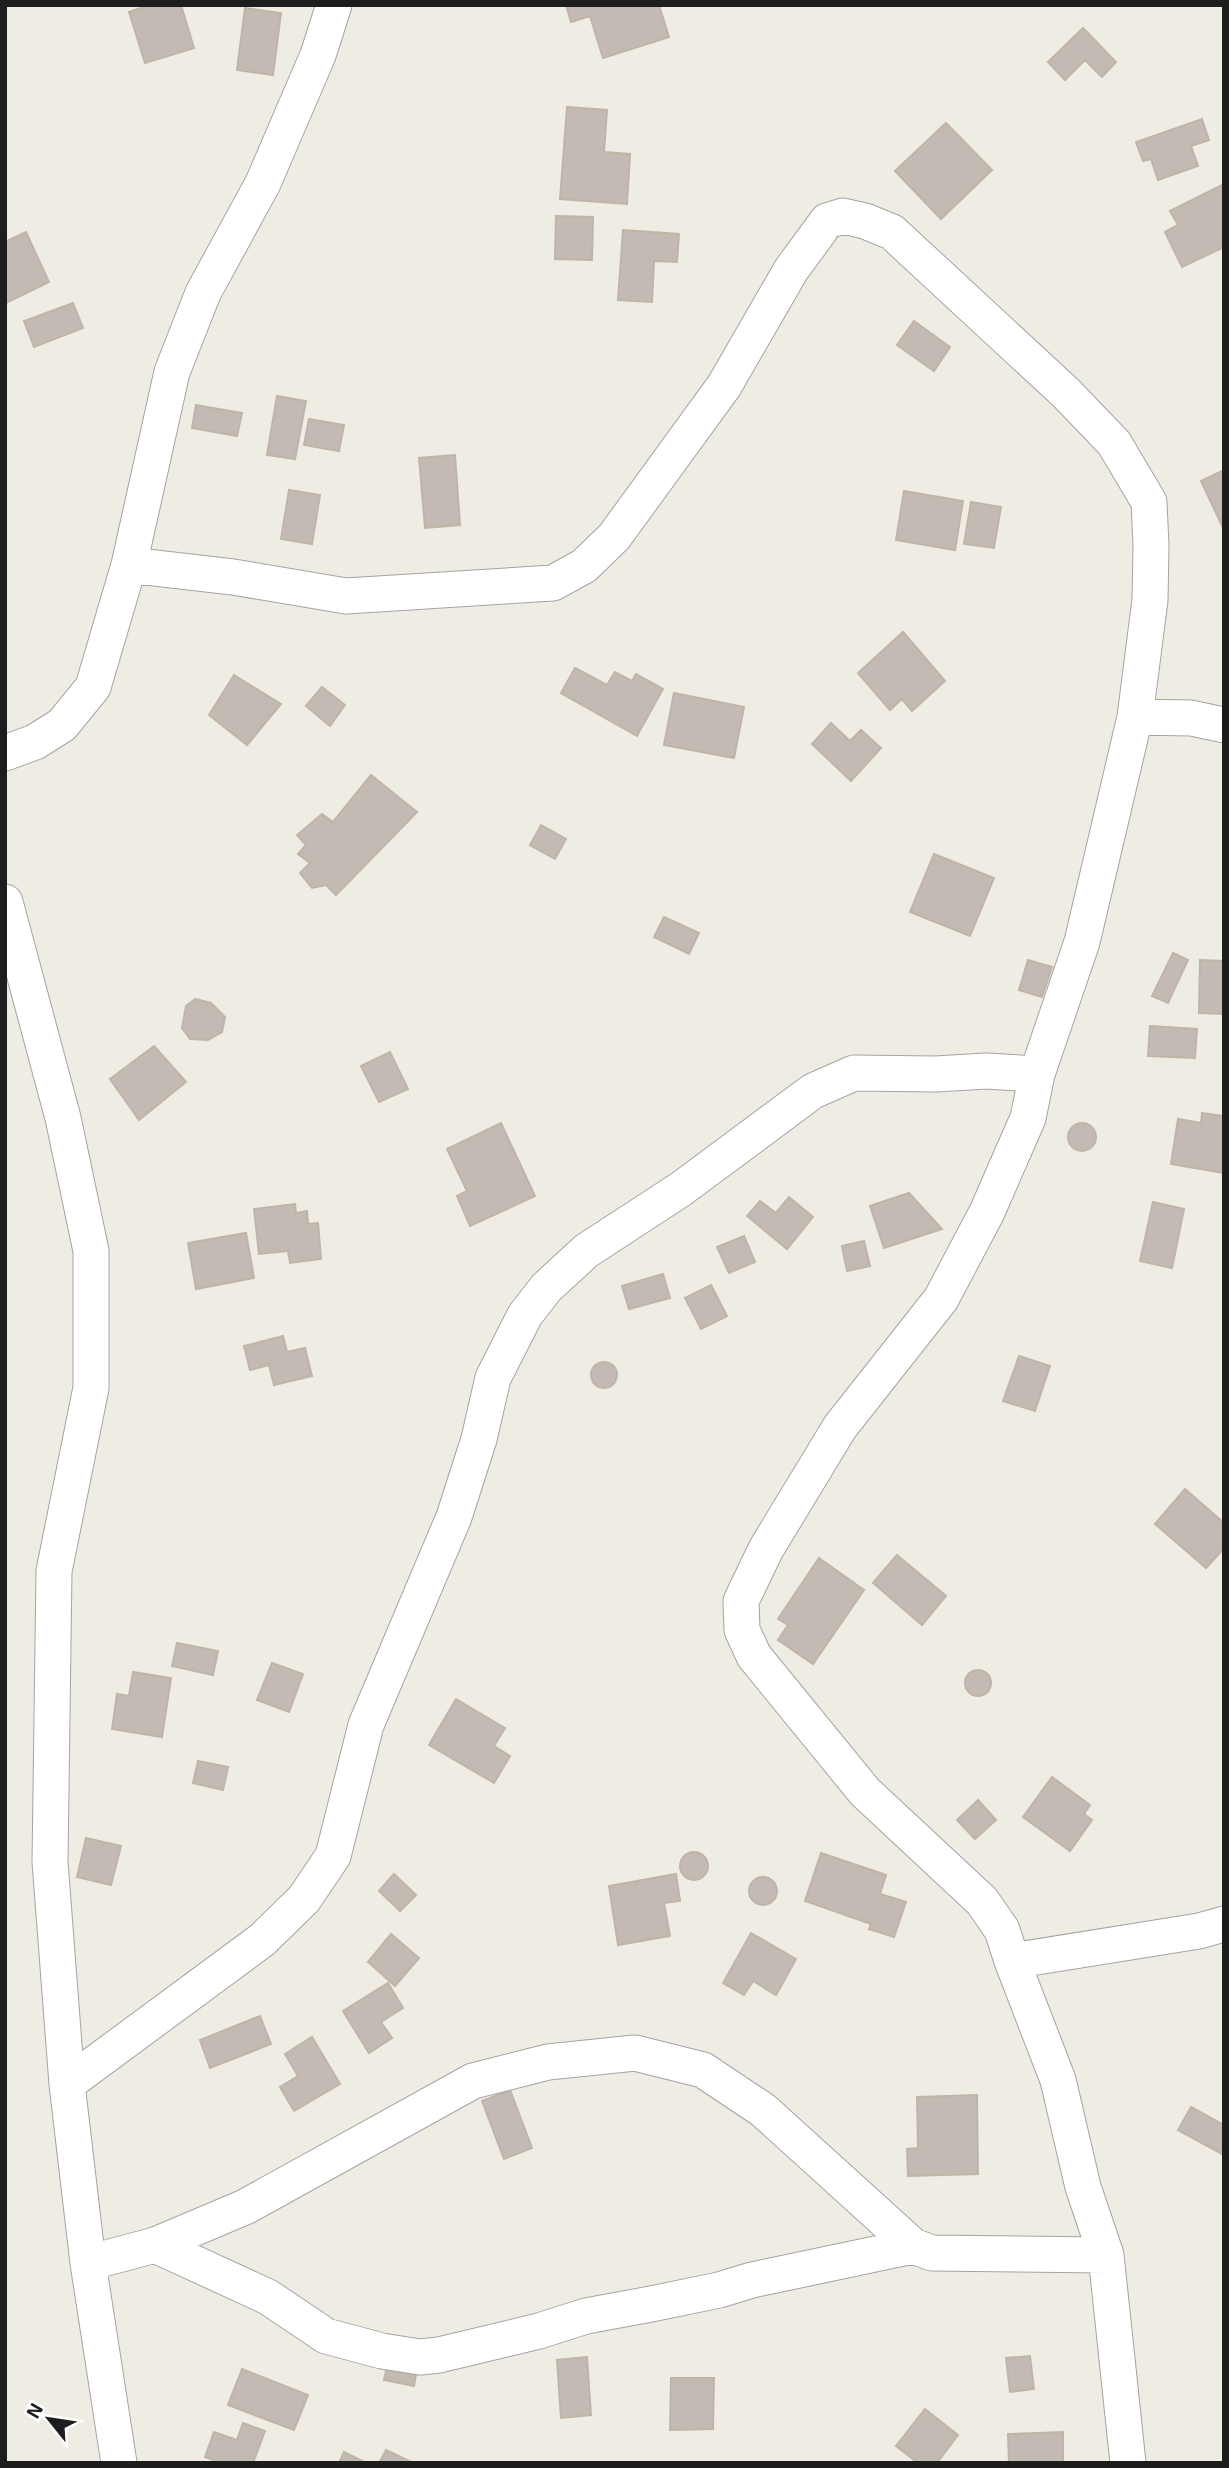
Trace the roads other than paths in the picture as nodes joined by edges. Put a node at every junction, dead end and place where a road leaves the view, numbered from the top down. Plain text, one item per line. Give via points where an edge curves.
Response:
1 (334, 5) edge
2 (129, 565) junction
3 (1135, 716) junction
4 (1224, 724) edge
5 (5, 753) edge
6 (5, 902) edge
7 (1037, 1073) junction
8 (1224, 1924) edge
9 (1012, 1961) junction
10 (67, 2084) junction
11 (155, 2245) junction
12 (913, 2246) junction
13 (1106, 2255) junction
14 (88, 2263) junction
15 (119, 2463) edge
16 (1128, 2463) edge

1 - 2 street via 318,55 263,183 203,293 172,372
2 - 3 street via 346,596 553,583 584,566 614,537 724,386 791,270 827,221 844,216 892,232 1066,393 1114,443 1149,502 1150,600
2 - 5 street via 93,687 62,725
3 - 4 street
3 - 7 street via 1082,942
6 - 10 street via 63,1118 91,1251 91,1388 54,1572 50,1862
7 - 9 street via 1028,1118 987,1212 941,1299 840,1427 766,1549 741,1601 741,1630 754,1656 865,1792 982,1901 1002,1930
7 - 10 street via 854,1073 813,1091 681,1189 586,1251 546,1288 525,1315 493,1378 454,1517 366,1725 333,1856 304,1899 262,1940
8 - 9 street
9 - 13 street via 1058,2080 1083,2187
10 - 14 street
11 - 12 street via 268,2297 326,2336 420,2357 586,2316
11 - 12 street via 245,2207 473,2081 548,2062 635,2053 703,2070 763,2110
11 - 14 street
12 - 13 street via 932,2253
13 - 16 street
14 - 15 street

